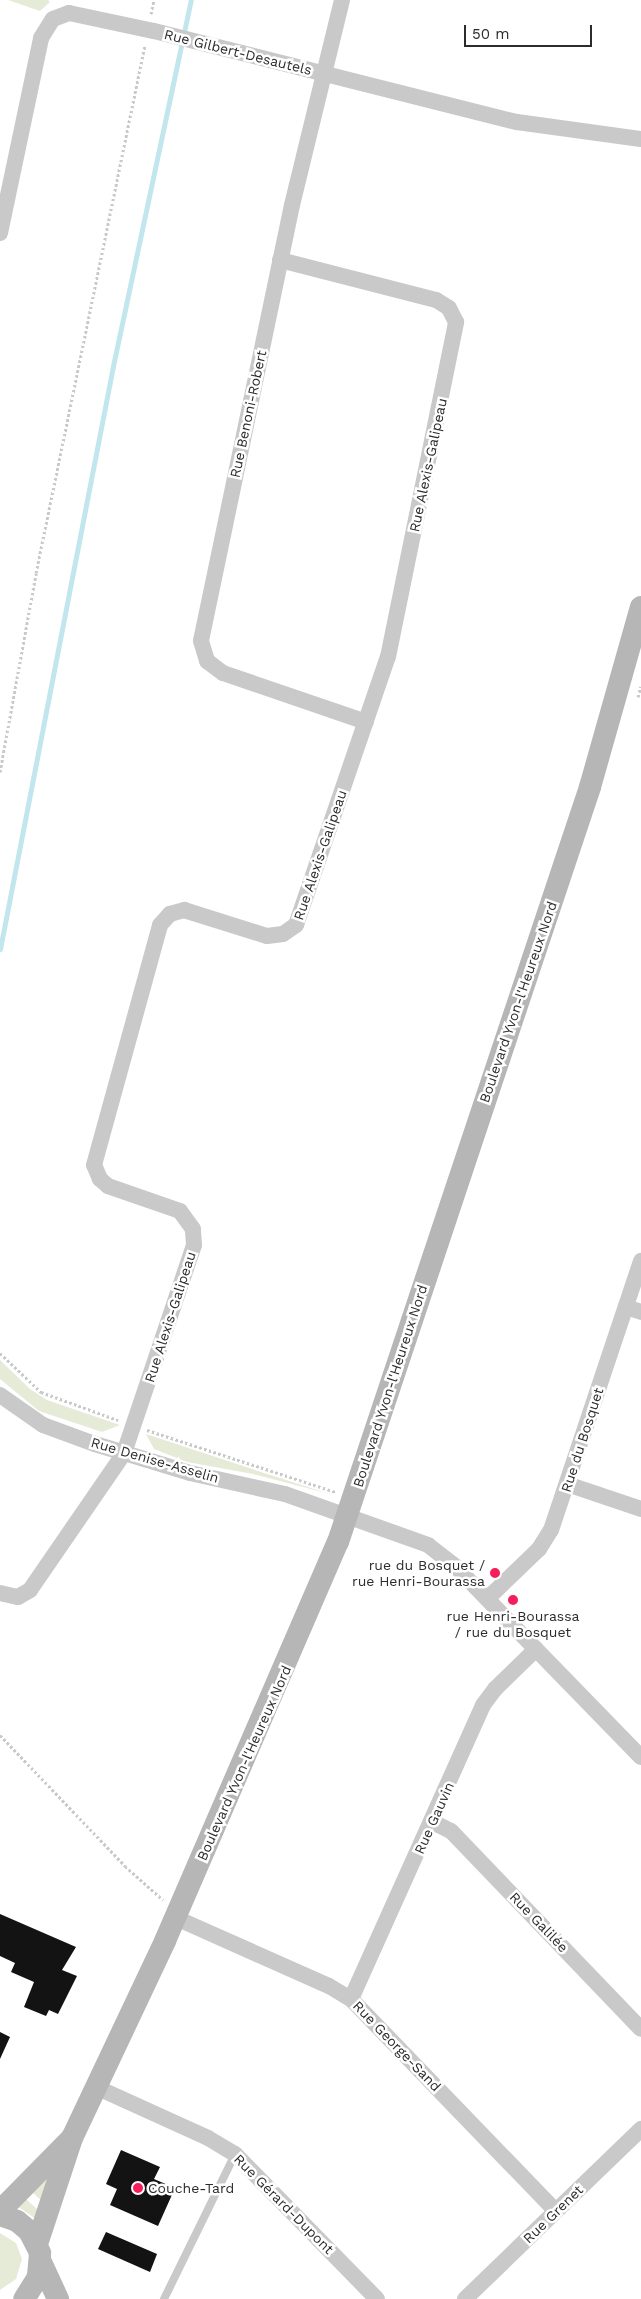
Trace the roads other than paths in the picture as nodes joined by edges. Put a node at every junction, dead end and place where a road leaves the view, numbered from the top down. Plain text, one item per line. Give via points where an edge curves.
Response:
1 (342, 0) edge
2 (324, 74) junction
3 (641, 139) edge
4 (5, 183) edge
5 (0, 233) edge
6 (280, 260) junction
7 (641, 607) edge
8 (366, 722) junction
9 (641, 1262) edge
10 (633, 1309) edge
11 (0, 1395) edge
12 (124, 1453) junction
13 (567, 1484) junction
14 (641, 1509) edge
15 (347, 1516) junction
16 (0, 1593) edge
17 (488, 1598) junction
18 (536, 1649) junction
19 (641, 1757) edge
20 (433, 1822) junction
21 (178, 1914) junction
22 (351, 2000) junction
23 (641, 2029) edge
24 (98, 2088) junction
25 (641, 2129) edge
26 (72, 2138) junction
27 (235, 2154) junction
28 (0, 2211) edge
29 (556, 2211) junction
30 (0, 2215) edge
31 (39, 2253) junction
32 (24, 2299) edge
33 (58, 2299) edge
34 (164, 2299) edge
35 (377, 2299) edge
36 (465, 2299) edge

1 - 2 street, Rue Benoni-Robert
2 - 3 street, Rue Gilbert-Desautels via 517,122
2 - 4 street, Rue Gilbert-Desautels via 154,31 75,13 64,14 49,23 41,38
2 - 6 street, Rue Benoni-Robert
4 - 5 street, Rue Gilbert-Desautels
6 - 8 street, Rue Benoni-Robert via 201,647 206,661 223,674
6 - 8 street, Rue Alexis-Galipeau via 441,302 449,308 456,322 388,657
7 - 15 street, Boulevard Yvon-l'Heureux Nord via 590,787
8 - 12 street, Rue Alexis-Galipeau via 301,915 292,929 267,936 184,910 170,914 158,930 94,1166 97,1175 108,1186 180,1211 191,1224 195,1240
9 - 10 street, Rue du Bosquet
10 - 13 street, Rue du Bosquet
11 - 12 street, Rue Denise-Asselin via 43,1425
12 - 15 street, Rue Denise-Asselin via 190,1473 276,1492
12 - 16 street via 30,1590 18,1597
13 - 14 street
13 - 17 street, Rue du Bosquet via 544,1543
15 - 17 street, Rue Denise-Asselin via 428,1545
15 - 21 street, Boulevard Yvon-l'Heureux Nord via 302,1630
17 - 18 street, Rue Denise-Asselin
18 - 19 street, Rue Denise-Asselin
18 - 20 street, Rue Gauvin via 494,1688 483,1705
20 - 22 street, Rue Gauvin
20 - 23 street, Rue Galilée via 451,1831
21 - 22 street, Rue George-Sand via 329,1986
21 - 24 street, Boulevard Yvon-l'Heureux Nord
22 - 29 street, Rue George-Sand
24 - 26 street, Boulevard Yvon-l'Heureux Nord
24 - 27 street, Rue Gérard-Dupont via 208,2138
25 - 29 street, Rue Grenet
26 - 28 street, Boulevard Yvon-l'Heureux Nord
26 - 31 street, Boulevard Yvon-l'Heureux Nord
27 - 34 lane
27 - 35 street, Rue Gérard-Dupont
29 - 36 street, Rue Grenet
30 - 31 street via 17,2221
31 - 32 street, Boulevard Yvon-l'Heureux Nord via 38,2277
31 - 33 street

